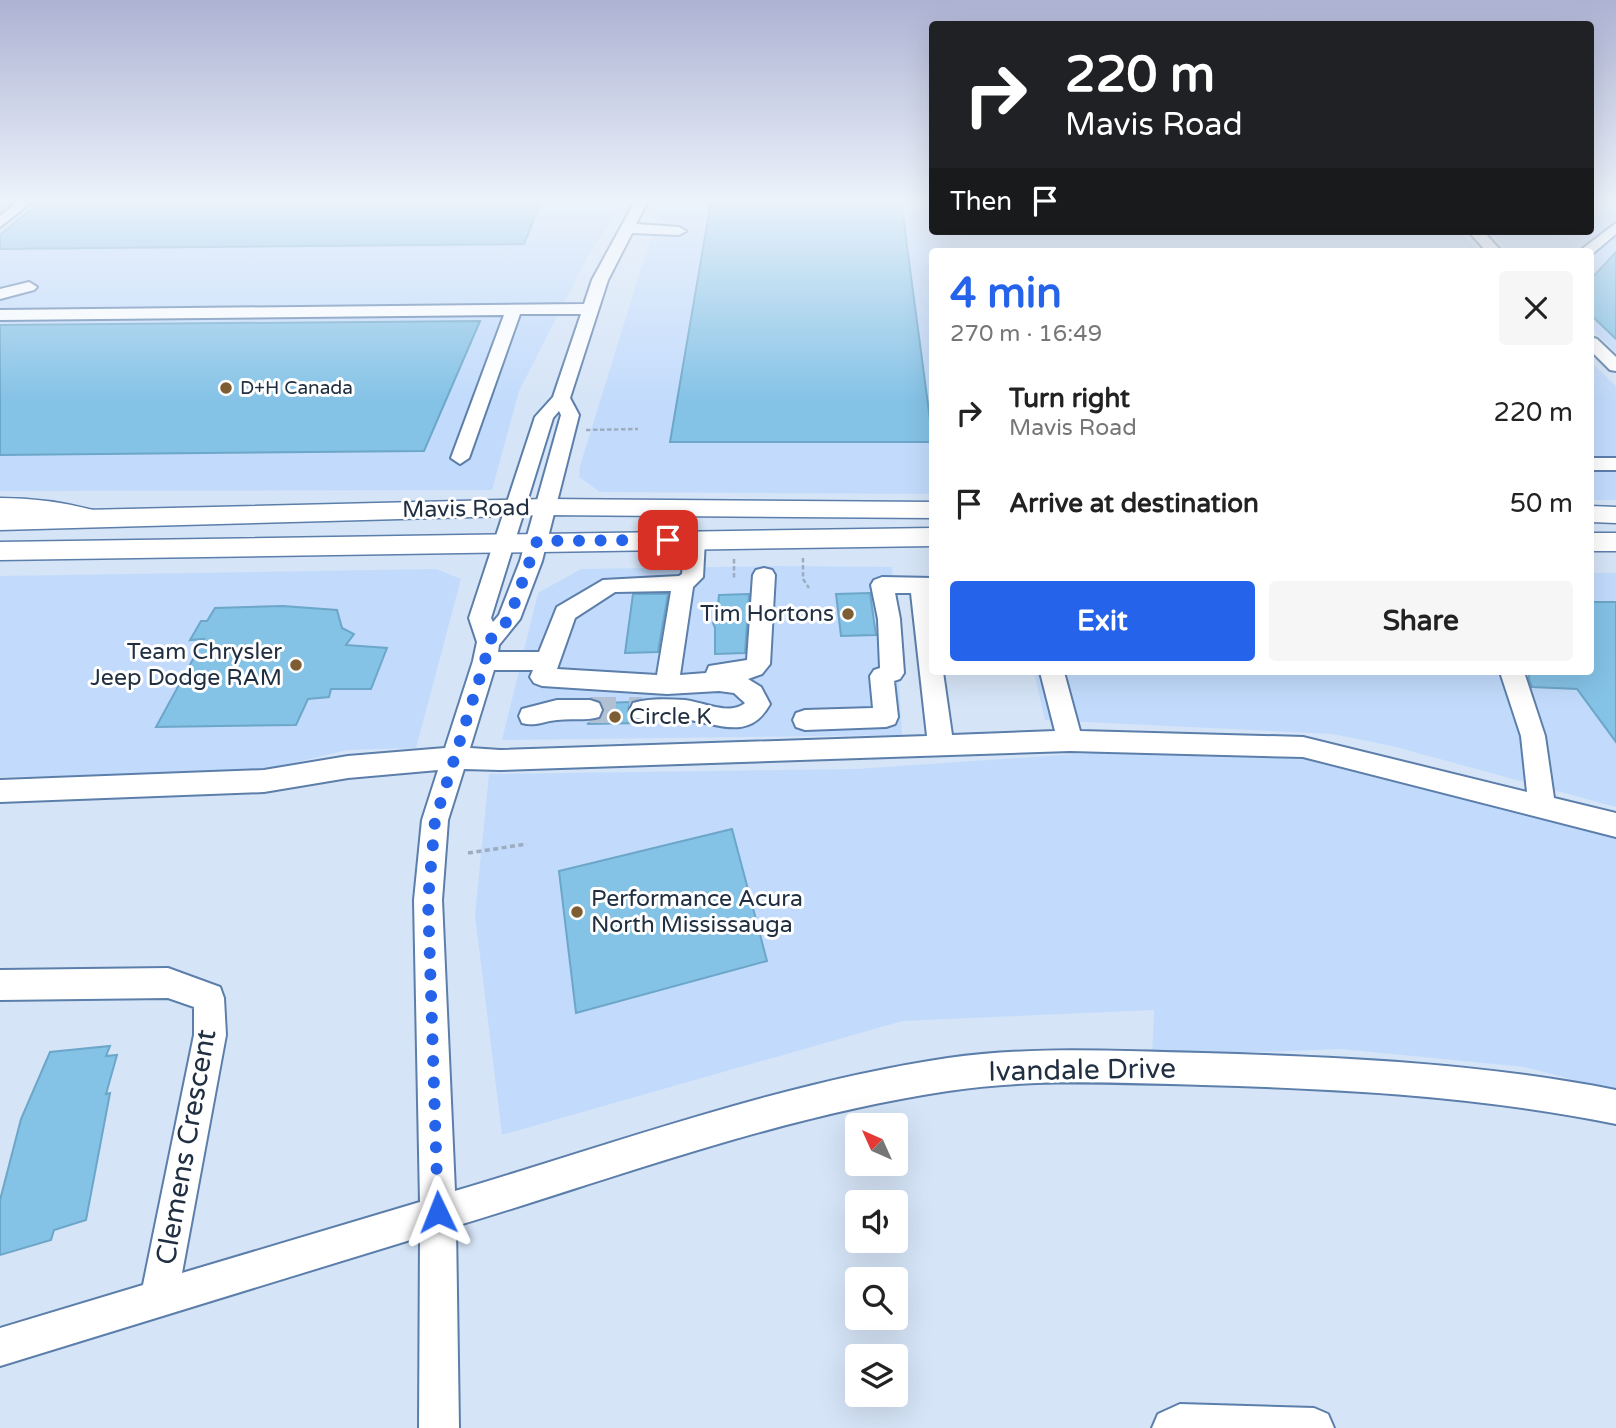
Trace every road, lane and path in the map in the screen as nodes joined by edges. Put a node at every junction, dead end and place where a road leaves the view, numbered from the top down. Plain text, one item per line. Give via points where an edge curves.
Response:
1 (606, 268) edge
2 (29, 287) dead end
3 (0, 294) edge
4 (590, 309) junction
5 (513, 311) junction
6 (0, 315) edge
7 (1594, 345) edge
8 (1616, 366) edge
9 (561, 398) junction
10 (586, 429) dead end
11 (638, 429) dead end
12 (460, 458) dead end
13 (1594, 464) edge
14 (1616, 464) edge
15 (0, 507) edge
16 (545, 507) junction
17 (513, 508) junction
18 (929, 510) edge
19 (1594, 514) edge
20 (1616, 515) edge
21 (83, 516) junction
22 (0, 520) edge
23 (929, 537) edge
24 (695, 540) junction
25 (537, 541) junction
26 (504, 542) junction
27 (1594, 542) edge
28 (1616, 542) edge
29 (0, 551) edge
30 (803, 556) dead end
31 (734, 557) dead end
32 (764, 575) dead end
33 (734, 578) dead end
34 (683, 583) junction
35 (927, 586) edge
36 (809, 588) dead end
37 (929, 609) edge
38 (486, 652) junction
39 (547, 662) junction
40 (935, 675) edge
41 (1053, 675) edge
42 (1513, 675) edge
43 (669, 678) junction
44 (590, 710) tunnel mouth
45 (642, 710) tunnel mouth
46 (531, 716) dead end
47 (805, 720) dead end
48 (1070, 741) junction
49 (941, 747) junction
50 (454, 758) junction
51 (0, 791) edge
52 (1542, 805) junction
53 (1616, 825) edge
54 (527, 844) dead end
55 (468, 853) dead end
56 (0, 985) edge
57 (1616, 1107) edge
58 (438, 1212) junction
59 (159, 1298) junction
60 (0, 1347) edge
61 (439, 1428) edge
62 (1172, 1428) edge
63 (1314, 1428) edge

1 - 4 street
2 - 3 street
4 - 5 street
4 - 9 street
5 - 6 street
5 - 12 street
7 - 8 street
9 - 16 street via 570,415
9 - 17 street via 544,417
10 - 11 path
13 - 14 street
15 - 21 highway
16 - 17 main road, Mavis Road
16 - 18 main road, Mavis Road
16 - 25 street
17 - 21 main road, Mavis Road
17 - 26 street
19 - 20 main road
21 - 22 main road, Mavis Road
23 - 24 main road, Mavis Road
24 - 25 main road, Mavis Road
24 - 34 street via 692,577
25 - 26 main road, Mavis Road
25 - 38 street via 509,619
26 - 29 main road, Mavis Road
26 - 38 street via 480,618
27 - 28 main road
30 - 36 path via 803,579
31 - 33 path
32 - 43 street via 758,664 738,672
34 - 39 street via 611,585 565,613
34 - 43 street
35 - 37 street
35 - 47 street via 882,584 898,716
38 - 39 street
38 - 50 street
39 - 43 street via 542,677
40 - 49 street
41 - 48 street
42 - 52 street via 1533,736
43 - 45 street via 744,685 758,704 741,719 691,710
44 - 46 street
48 - 49 street
48 - 52 street via 1303,747
49 - 50 street
50 - 51 street via 348,767 264,781
50 - 58 street via 435,820 428,900
52 - 53 street
54 - 55 path
56 - 59 street, Clemens Crescent via 168,983 209,998 210,1035
57 - 58 street, Ivandale Drive via 1556,1093 1445,1080 1295,1071 1040,1065 993,1069 774,1112
58 - 59 street, Ivandale Drive
58 - 61 street
59 - 60 street, Ivandale Drive
62 - 63 street via 1180,1424

